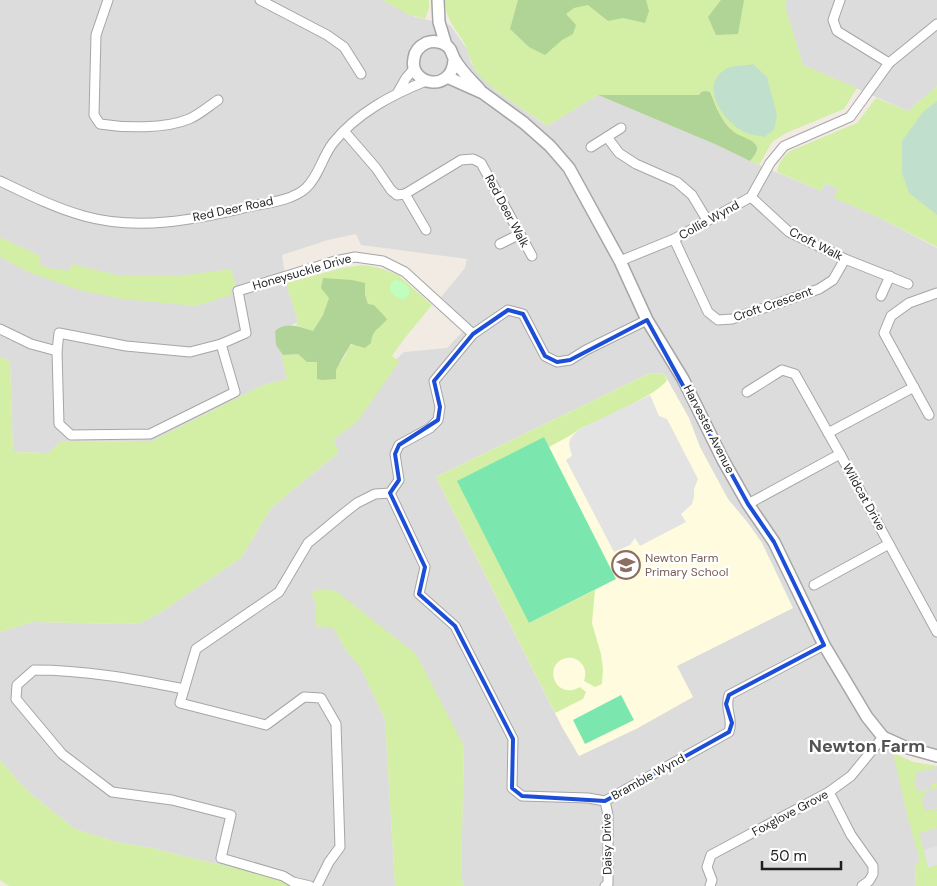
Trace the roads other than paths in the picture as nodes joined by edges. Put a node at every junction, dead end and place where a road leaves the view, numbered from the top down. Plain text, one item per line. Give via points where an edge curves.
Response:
1 (108, 0) edge
2 (260, 0) edge
3 (438, 0) edge
4 (840, 0) edge
5 (439, 22) junction
6 (937, 24) edge
7 (423, 44) junction
8 (446, 45) junction
9 (454, 60) junction
10 (889, 63) junction
11 (414, 69) junction
12 (361, 74) dead end
13 (447, 77) junction
14 (426, 81) junction
15 (398, 92) junction
16 (483, 93) junction
17 (218, 100) dead end
18 (621, 128) dead end
19 (344, 131) junction
20 (607, 137) junction
21 (591, 147) dead end
22 (0, 181) edge
23 (406, 194) junction
24 (752, 197) junction
25 (708, 220) junction
26 (426, 230) dead end
27 (520, 234) junction
28 (674, 239) junction
29 (500, 244) dead end
30 (532, 256) dead end
31 (845, 258) junction
32 (620, 261) junction
33 (890, 276) junction
34 (908, 284) dead end
35 (937, 292) edge
36 (881, 296) dead end
37 (648, 320) junction
38 (0, 329) edge
39 (473, 334) junction
40 (221, 344) junction
41 (57, 351) junction
42 (914, 387) junction
43 (747, 392) dead end
44 (929, 415) dead end
45 (828, 433) junction
46 (840, 454) junction
47 (390, 493) junction
48 (748, 504) junction
49 (889, 544) junction
50 (814, 585) dead end
51 (937, 632) edge
52 (824, 645) junction
53 (184, 689) junction
54 (883, 737) junction
55 (937, 756) edge
56 (830, 792) junction
57 (605, 801) junction
58 (310, 886) edge
59 (317, 886) edge
60 (605, 886) edge
61 (710, 886) edge
62 (862, 886) edge

1 - 17 street via 96,35 94,115 100,124 162,126 189,119
2 - 12 street via 344,47
3 - 5 street
4 - 10 street via 833,20 837,31
5 - 7 street
5 - 8 street
6 - 10 street, Collie Wynd
7 - 8 street via 437,42
7 - 11 street via 414,56
8 - 9 street
9 - 13 street via 454,67
9 - 16 street, Harvester Avenue
10 - 24 street, Collie Wynd via 850,117 784,146 770,163
11 - 14 street
11 - 15 street, Red Deer Road
13 - 14 street via 441,81
13 - 16 street, Harvester Avenue
14 - 15 street, Red Deer Road
15 - 19 street, Red Deer Road via 361,115
16 - 32 street, Harvester Avenue via 524,122 570,168
18 - 20 street
19 - 22 street, Red Deer Road via 332,144 316,176 305,189 289,197 210,217 152,223 84,216
19 - 23 street via 391,190 397,195
20 - 21 street
20 - 25 street via 618,153 677,182 692,195
23 - 26 street
23 - 27 street, Red Deer Walk via 461,160 473,159 482,163
24 - 25 street, Collie Wynd
24 - 31 street, Croft Walk via 789,232
25 - 28 street, Collie Wynd
27 - 29 street
27 - 30 street, Red Deer Walk
28 - 31 street, Croft Crescent via 708,312 718,320 732,319 819,289 833,280
28 - 32 street, Collie Wynd
31 - 33 street, Croft Walk
32 - 37 street, Harvester Avenue
33 - 34 street, Croft Walk
33 - 36 street
35 - 42 street via 908,303 891,316 884,333
37 - 39 street via 570,360 557,362 545,356 523,314 508,310
37 - 48 street, Harvester Avenue via 683,379
38 - 41 street via 31,344
39 - 40 street, Honeysuckle Drive via 405,272 383,261 355,257 238,290 246,333
39 - 47 street via 434,381 440,407 438,420 399,445 395,454 399,480
40 - 41 street, Honeysuckle Drive via 190,352 126,346 59,333
40 - 41 street via 235,392 150,434 72,435 59,424
42 - 44 street
42 - 45 street
43 - 45 street via 782,370 795,374
45 - 46 street
46 - 48 street, Wildcat Drive
46 - 49 street, Wildcat Drive
47 - 53 street via 374,494 343,514 308,543 279,592 196,648
47 - 57 street, Bramble Wynd via 425,567 419,594 456,626 513,739 512,788 522,796
48 - 52 street, Harvester Avenue via 774,542
49 - 50 street
49 - 51 street, Wildcat Drive
52 - 54 street, Harvester Avenue via 867,717
52 - 57 street, Bramble Wynd via 729,695 726,704 732,723 729,732
53 - 58 street via 124,677 34,670 17,685 16,699 62,754 112,792 172,800 231,815 221,858
53 - 59 street via 180,703 266,725 304,697 321,698 336,724 340,847
54 - 55 street, Harvester Avenue
54 - 56 street, Foxglove Grove via 851,776
56 - 61 street, Foxglove Grove via 711,855 707,867 712,880
56 - 62 street via 851,835 873,866 873,874
57 - 60 street, Daisy Drive via 608,816 608,884

